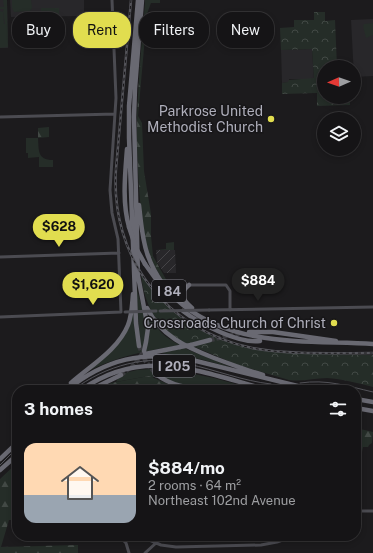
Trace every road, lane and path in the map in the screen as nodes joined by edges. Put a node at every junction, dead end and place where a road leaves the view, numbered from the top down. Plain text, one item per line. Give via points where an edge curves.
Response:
1 (112, 0) edge
2 (138, 0) edge
3 (142, 0) edge
4 (115, 114) junction
5 (0, 117) edge
6 (129, 138) junction
7 (136, 178) junction
8 (119, 253) junction
9 (0, 257) edge
10 (135, 281) junction
11 (189, 285) joint
12 (140, 290) junction
13 (373, 307) edge
14 (230, 310) junction
15 (183, 311) junction
16 (123, 312) junction
17 (0, 317) edge
18 (248, 332) tunnel mouth
19 (243, 334) junction
20 (210, 340) tunnel mouth
21 (260, 341) junction
22 (354, 343) junction
23 (139, 346) tunnel mouth
24 (373, 346) edge
25 (144, 351) tunnel mouth
26 (135, 357) junction
27 (156, 374) tunnel mouth
28 (121, 375) tunnel mouth
29 (276, 381) junction
30 (69, 385) edge
31 (73, 385) edge
32 (90, 385) edge
33 (100, 385) edge
34 (177, 385) edge
35 (250, 385) edge
36 (293, 385) edge
37 (361, 400) edge
38 (373, 402) edge
39 (361, 409) edge
40 (373, 411) edge
41 (12, 448) edge
42 (0, 459) edge
43 (12, 459) edge
44 (0, 470) edge
45 (361, 511) edge
46 (373, 511) edge
47 (124, 541) edge
48 (151, 541) edge
49 (280, 541) edge
50 (156, 543) junction
51 (129, 553) edge
52 (145, 553) edge

1 - 4 main road
2 - 6 highway, I 84 via 130,87
3 - 7 highway, I 84 via 134,111
4 - 5 main road
4 - 8 main road via 110,190
6 - 10 highway
6 - 21 highway, I 84, bridge via 125,209 136,248 145,264 160,286 188,311 219,329
7 - 12 highway
7 - 19 highway, I 84 via 144,244 157,275 170,292 195,314 216,325
8 - 9 main road
8 - 16 main road
10 - 23 highway
10 - 30 highway via 130,316 124,333
11 - 14 main road via 220,284 228,287
11 - 19 highway via 182,294 188,305 206,317
12 - 25 highway via 148,328
12 - 29 highway via 153,320 175,341
13 - 14 main road
14 - 15 main road, bridge
15 - 16 main road, bridge
15 - 21 highway via 209,327 232,336
16 - 17 main road
18 - 22 highway via 273,332
19 - 22 highway, I 84 via 281,341
20 - 26 highway, bridge
21 - 24 highway, I 84 via 298,345
22 - 24 highway, I 84
26 - 29 highway, I 205 via 180,358
26 - 31 highway, I 205 via 100,368
27 - 34 highway
28 - 33 highway
29 - 36 highway, I 205
32 - 35 highway, I 205 via 113,373 136,366 155,365 190,369
37 - 38 highway
39 - 40 highway
41 - 42 highway
43 - 44 highway
45 - 46 main road
47 - 51 main road
48 - 50 main road
49 - 50 main road via 261,545 176,547
50 - 52 main road

